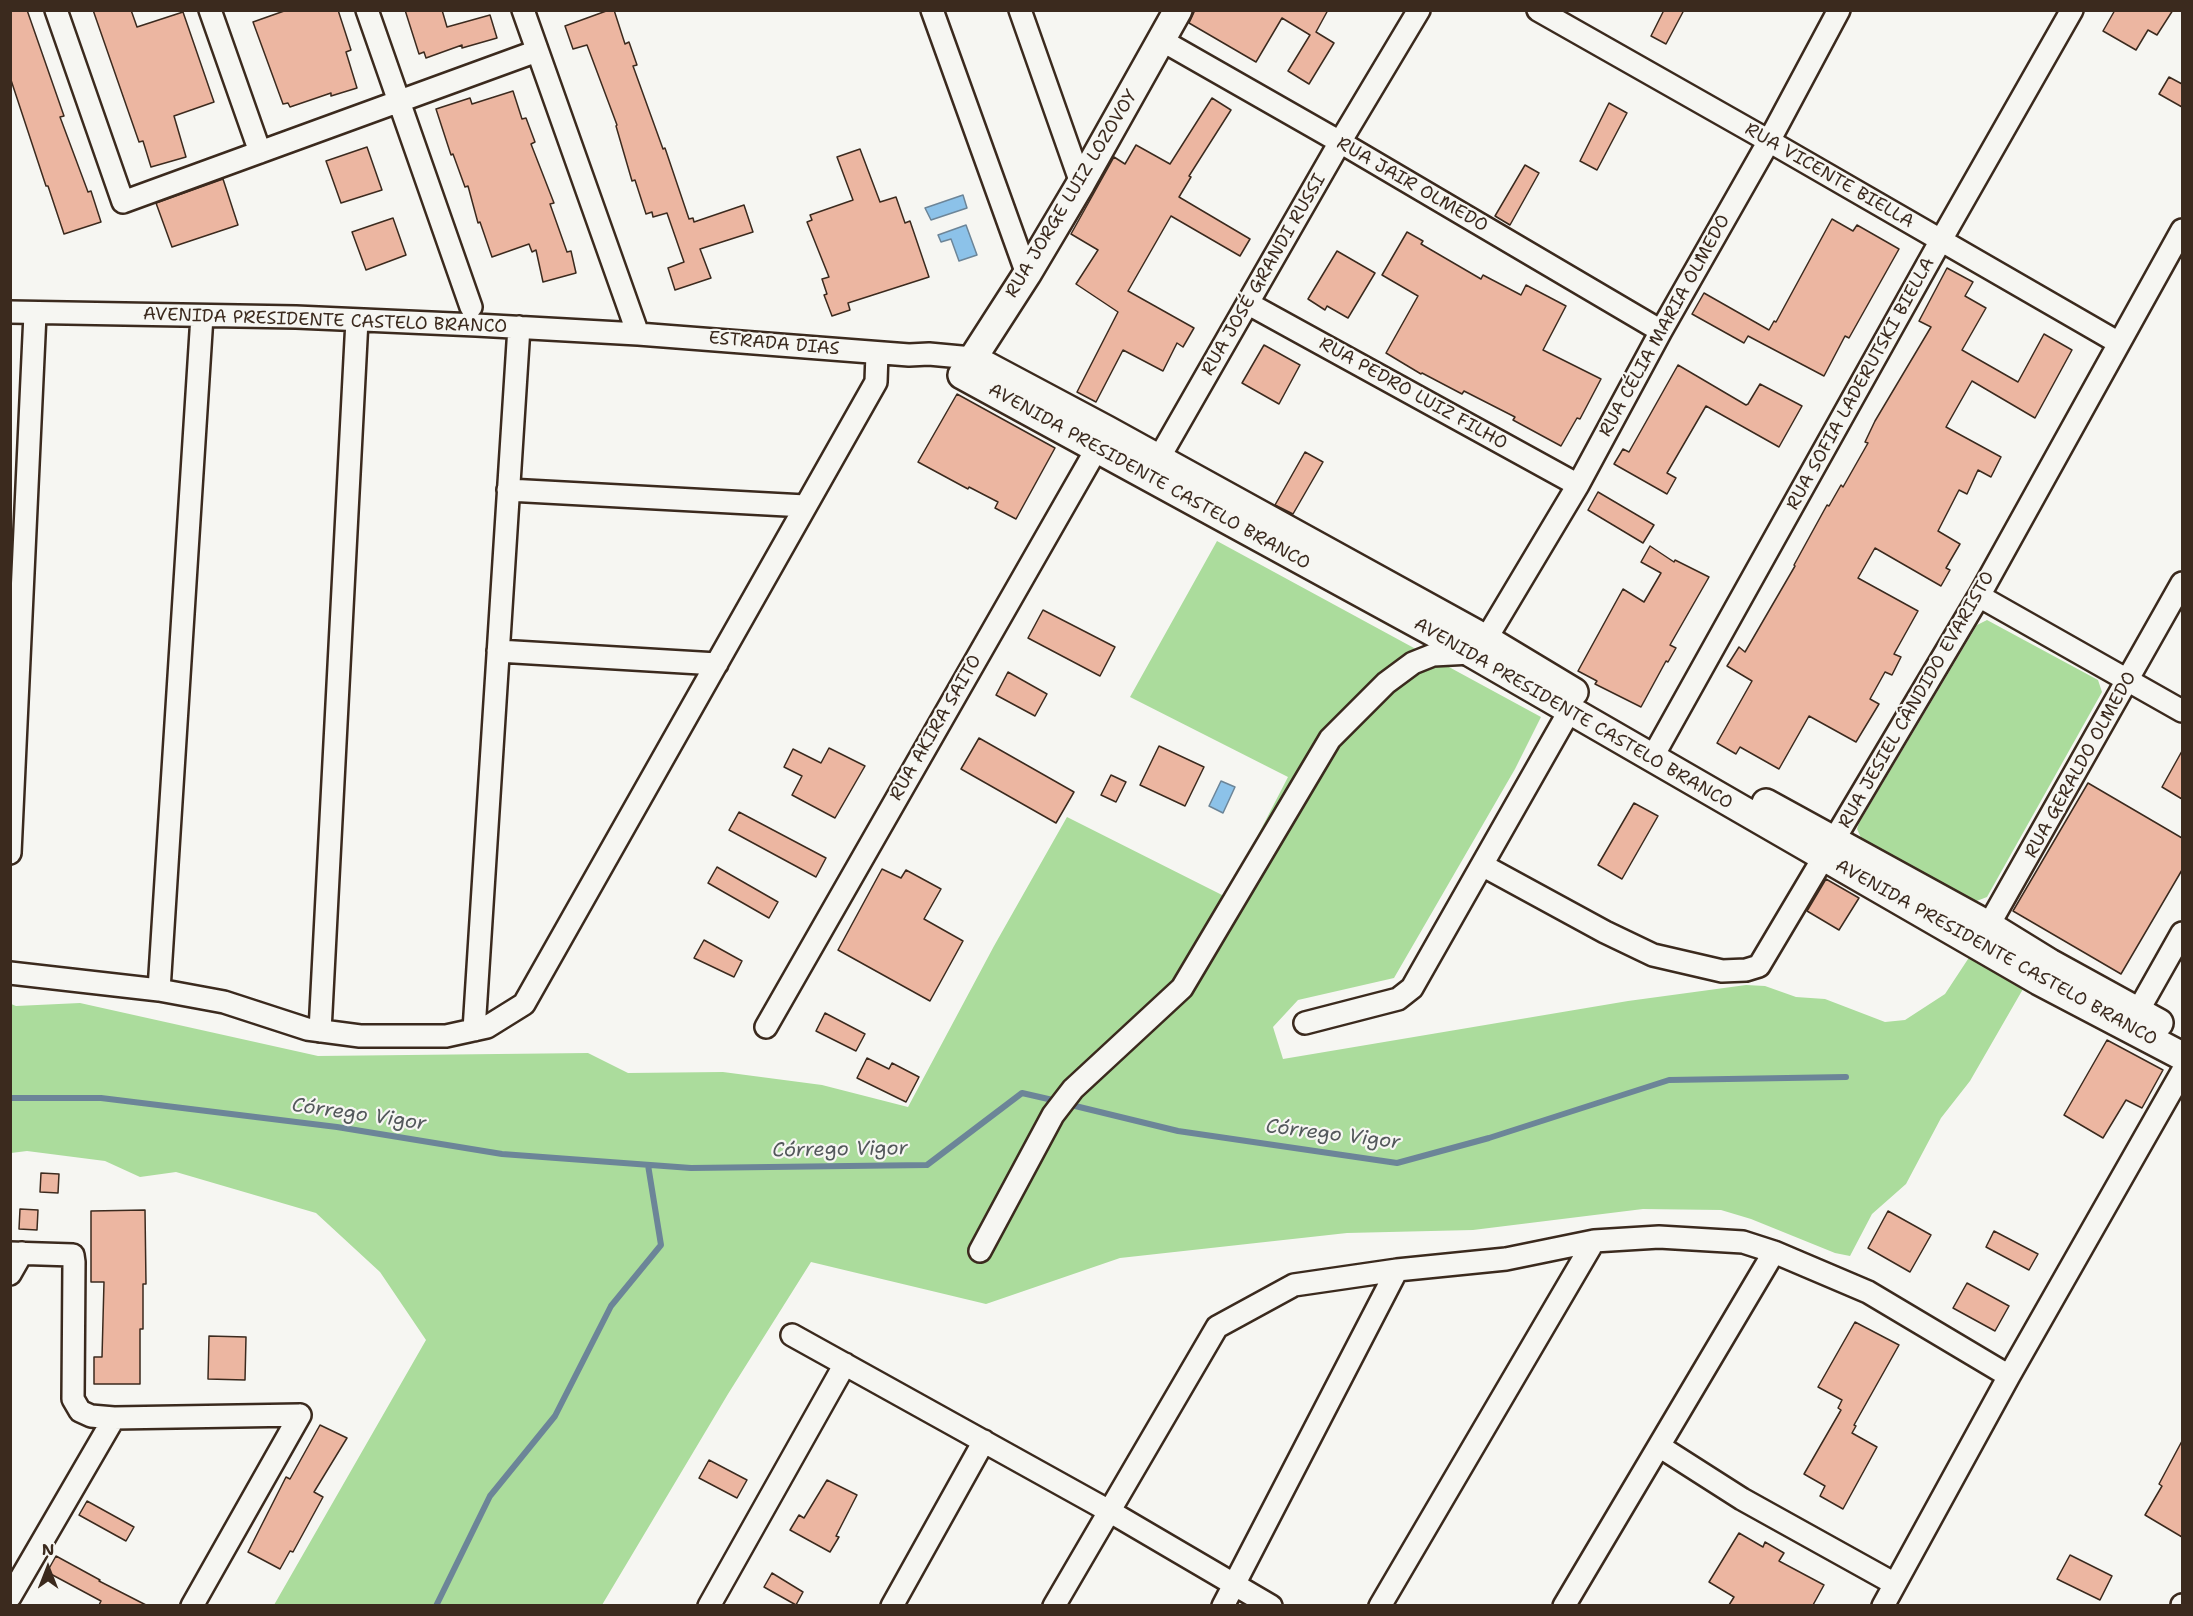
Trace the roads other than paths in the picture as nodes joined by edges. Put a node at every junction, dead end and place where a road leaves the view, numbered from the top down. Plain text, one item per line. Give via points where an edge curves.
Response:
1 (56, 10) edge
2 (210, 10) edge
3 (367, 10) edge
4 (522, 10) edge
5 (932, 10) edge
6 (1020, 10) edge
7 (1419, 10) edge
8 (1538, 10) edge
9 (1839, 10) edge
10 (2072, 10) edge
11 (1172, 20) edge
12 (537, 51) junction
13 (399, 101) junction
14 (1769, 141) junction
15 (1340, 142) junction
16 (260, 152) junction
17 (1081, 183) junction
18 (2182, 230) edge
19 (1941, 240) junction
20 (1027, 274) junction
21 (1249, 304) junction
22 (10, 312) edge
23 (35, 314) junction
24 (202, 316) junction
25 (474, 318) junction
26 (357, 320) junction
27 (519, 327) junction
28 (1660, 331) junction
29 (638, 334) junction
30 (2119, 343) junction
31 (877, 353) junction
32 (967, 366) junction
33 (1101, 440) junction
34 (1153, 468) junction
35 (1578, 485) junction
36 (508, 490) junction
37 (805, 506) junction
38 (2182, 583) edge
39 (1978, 596) junction
40 (1478, 646) junction
41 (498, 651) junction
42 (717, 664) junction
43 (2128, 682) junction
44 (1570, 710) junction
45 (2182, 711) edge
46 (1657, 751) junction
47 (1829, 849) junction
48 (10, 853) edge
49 (1482, 865) junction
50 (2182, 933) edge
51 (1983, 935) junction
52 (10, 973) edge
53 (159, 990) junction
54 (2138, 1011) junction
55 (1305, 1023) dead end
56 (766, 1027) dead end
57 (474, 1030) junction
58 (320, 1031) junction
59 (2182, 1037) edge
60 (2182, 1056) edge
61 (2182, 1072) edge
62 (1594, 1240) junction
63 (980, 1251) dead end
64 (1774, 1252) junction
65 (16, 1253) edge
66 (1396, 1270) junction
67 (10, 1274) edge
68 (792, 1335) dead end
69 (845, 1364) junction
70 (2009, 1376) junction
71 (114, 1418) junction
72 (984, 1442) junction
73 (1659, 1446) junction
74 (1109, 1511) junction
75 (1895, 1584) junction
76 (1234, 1585) junction
77 (10, 1598) edge
78 (192, 1605) edge
79 (709, 1605) edge
80 (892, 1605) edge
81 (1054, 1605) edge
82 (1223, 1605) edge
83 (1271, 1605) edge
84 (1380, 1605) edge
85 (1564, 1605) edge
86 (1883, 1605) edge

1 - 16 street via 123,202
2 - 16 street
3 - 13 street
4 - 12 street
5 - 20 street
6 - 17 street
7 - 15 street, RUA JOSÉ GRANDI RUSSI
8 - 14 street, RUA VICENTE BIELLA
9 - 14 street, RUA CÉLIA MARIA OLMEDO
10 - 19 street, RUA SOFIA LADERUTSKI BIELLA
11 - 15 street, RUA JAIR OLMEDO
11 - 17 street, RUA JORGE LUIZ LOZOVOY
12 - 13 street
12 - 29 street
13 - 16 street
13 - 25 street
14 - 19 street, RUA VICENTE BIELLA
14 - 28 street, RUA CÉLIA MARIA OLMEDO
15 - 21 street, RUA JOSÉ GRANDI RUSSI
15 - 28 street, RUA JAIR OLMEDO
17 - 20 street, RUA JORGE LUIZ LOZOVOY
18 - 30 street, RUA JESIEL CÂNDIDO EVARISTO
19 - 30 street, RUA VICENTE BIELLA
19 - 46 street, RUA SOFIA LADERUTSKI BIELLA
20 - 32 street, RUA JORGE LUIZ LOZOVOY
21 - 34 street, RUA JOSÉ GRANDI RUSSI
21 - 35 street, RUA PEDRO LUIZ FILHO
22 - 23 street, AVENIDA PRESIDENTE CASTELO BRANCO
23 - 24 street, AVENIDA PRESIDENTE CASTELO BRANCO
23 - 48 street
24 - 26 street, AVENIDA PRESIDENTE CASTELO BRANCO
24 - 53 street
25 - 26 street, AVENIDA PRESIDENTE CASTELO BRANCO
25 - 27 street, AVENIDA PRESIDENTE CASTELO BRANCO
26 - 58 street
27 - 29 street, AVENIDA PRESIDENTE CASTELO BRANCO
27 - 36 street
28 - 35 street, RUA CÉLIA MARIA OLMEDO
29 - 31 street, ESTRADA DIAS
30 - 39 street, RUA JESIEL CÂNDIDO EVARISTO
31 - 32 street, ESTRADA DIAS
31 - 37 street via 876,382
32 - 33 street, AVENIDA PRESIDENTE CASTELO BRANCO
33 - 34 street, AVENIDA PRESIDENTE CASTELO BRANCO
33 - 56 street, RUA AKIRA SAITO
34 - 40 street, AVENIDA PRESIDENTE CASTELO BRANCO
35 - 40 street, RUA CÉLIA MARIA OLMEDO
36 - 37 street
36 - 41 street
37 - 42 street
38 - 43 street, RUA GERALDO OLMEDO
39 - 43 street
39 - 47 street, RUA JESIEL CÂNDIDO EVARISTO
40 - 44 street, AVENIDA PRESIDENTE CASTELO BRANCO
40 - 46 street, AVENIDA PRESIDENTE CASTELO BRANCO
40 - 63 street via 1413,663 1386,683 1330,740 1182,988 1073,1089 1053,1114
41 - 42 street
41 - 57 street
42 - 57 street via 524,1004 487,1027
43 - 45 street
43 - 51 street, RUA GERALDO OLMEDO
44 - 46 street, AVENIDA PRESIDENTE CASTELO BRANCO
44 - 49 street
46 - 47 street, AVENIDA PRESIDENTE CASTELO BRANCO
47 - 49 street, RUA JESIEL CÂNDIDO EVARISTO via 1758,966 1746,970 1722,971 1653,956
47 - 51 street, AVENIDA PRESIDENTE CASTELO BRANCO
49 - 55 street via 1412,988 1398,999
50 - 54 street
51 - 54 street, AVENIDA PRESIDENTE CASTELO BRANCO via 2050,963
51 - 60 street, AVENIDA PRESIDENTE CASTELO BRANCO via 2039,981
52 - 53 street
53 - 58 street via 224,1002
54 - 59 street, AVENIDA PRESIDENTE CASTELO BRANCO
57 - 58 street via 446,1035
61 - 70 street
62 - 64 street via 1659,1237 1743,1242
62 - 66 street via 1506,1259
62 - 84 street
64 - 70 street via 1868,1292
64 - 73 street
65 - 67 street
65 - 71 street via 73,1255 74,1399 80,1411
66 - 74 street via 1294,1285 1217,1328
66 - 76 street
68 - 69 street
69 - 72 street
69 - 79 street
70 - 75 street
71 - 77 street
71 - 78 street via 300,1415
72 - 74 street
72 - 80 street
73 - 75 street via 1742,1499
73 - 85 street
74 - 76 street
74 - 81 street
75 - 86 street
76 - 82 street
76 - 83 street

